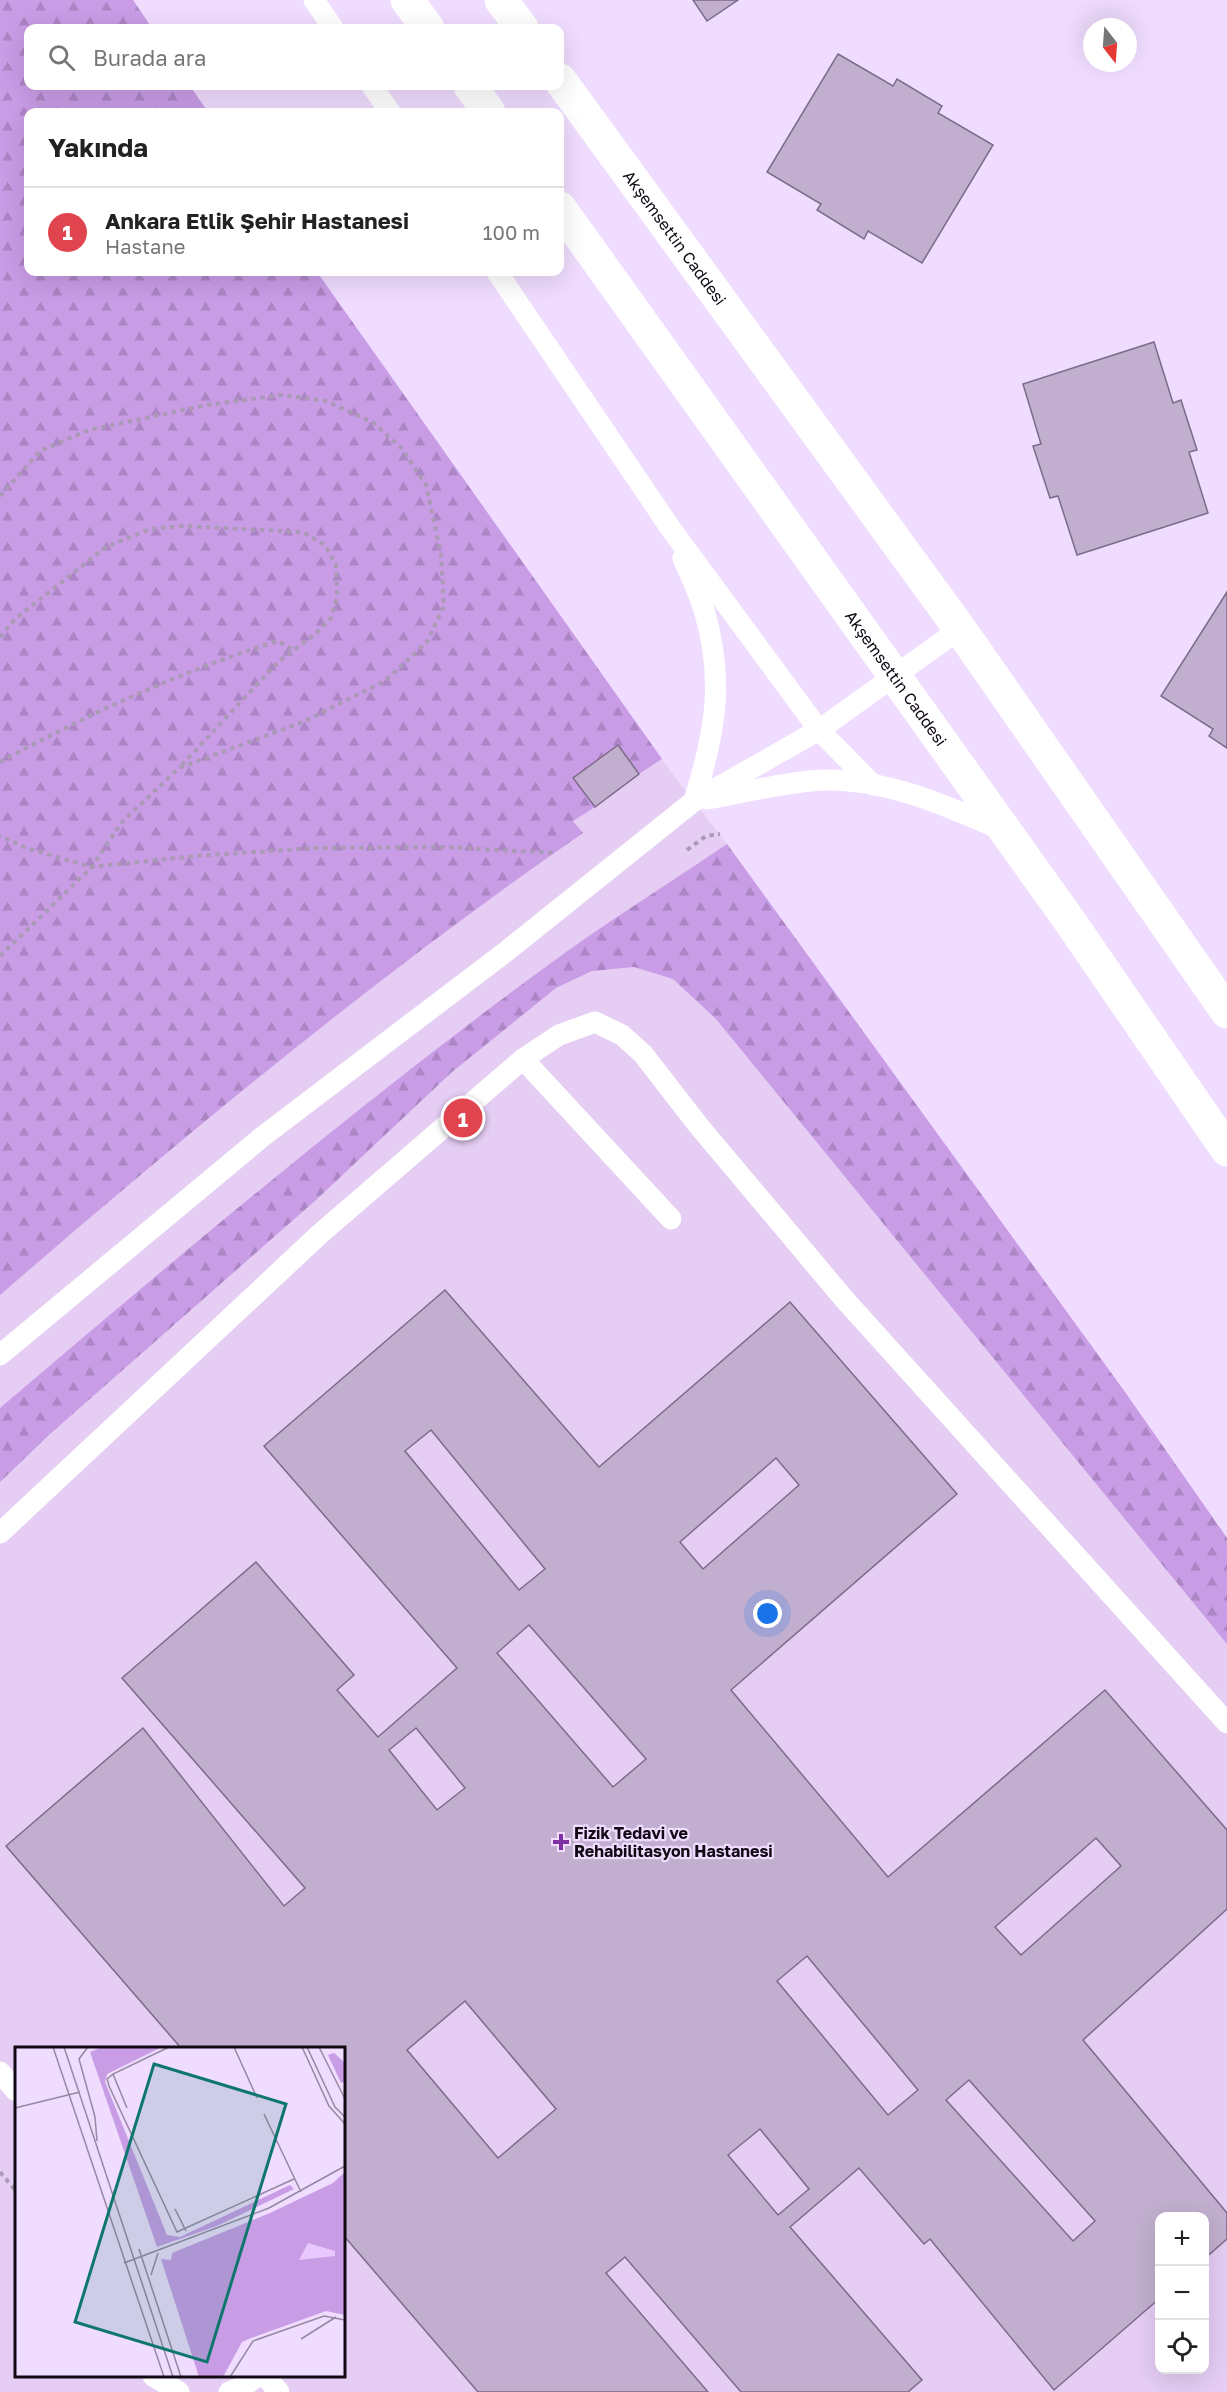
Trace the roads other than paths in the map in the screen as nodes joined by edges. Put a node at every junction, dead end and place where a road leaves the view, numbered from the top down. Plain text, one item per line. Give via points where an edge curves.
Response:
1 (314, 0) edge
2 (407, 0) edge
3 (501, 0) edge
4 (330, 24) edge
5 (425, 24) edge
6 (519, 24) edge
7 (564, 85) edge
8 (375, 90) edge
9 (473, 90) edge
10 (387, 108) edge
11 (486, 108) edge
12 (564, 214) edge
13 (500, 276) edge
14 (671, 529) junction
15 (960, 629) junction
16 (894, 677) junction
17 (819, 730) junction
18 (873, 785) junction
19 (694, 801) junction
20 (1006, 832) junction
21 (1227, 1012) edge
22 (523, 1059) junction
23 (1227, 1150) edge
24 (671, 1219) dead end
25 (0, 1355) edge
26 (0, 1533) edge
27 (1227, 1724) edge
28 (0, 2072) edge
29 (15, 2090) edge
30 (155, 2377) edge
31 (257, 2377) edge
32 (266, 2377) edge
33 (179, 2392) edge
34 (229, 2392) edge
35 (279, 2392) edge

1 - 4 lane
2 - 5 main road
3 - 6 main road
7 - 15 main road, Akşemsettin Caddesi
8 - 10 lane
9 - 11 main road
12 - 16 main road, Akşemsettin Caddesi
13 - 14 lane
14 - 17 lane
14 - 19 lane via 704,609 717,701 711,746
15 - 16 lane
15 - 21 main road, Akşemsettin Caddesi
16 - 17 lane
16 - 20 main road, Akşemsettin Caddesi
17 - 18 lane
17 - 19 lane
18 - 19 lane via 825,780
18 - 20 lane via 952,808
19 - 25 lane via 508,950 262,1137
20 - 23 main road, Akşemsettin Caddesi
22 - 24 lane
22 - 26 lane via 321,1233
22 - 27 lane via 559,1035 595,1023 622,1035 643,1054 845,1300
28 - 29 lane
30 - 33 lane
31 - 34 lane
32 - 35 lane

